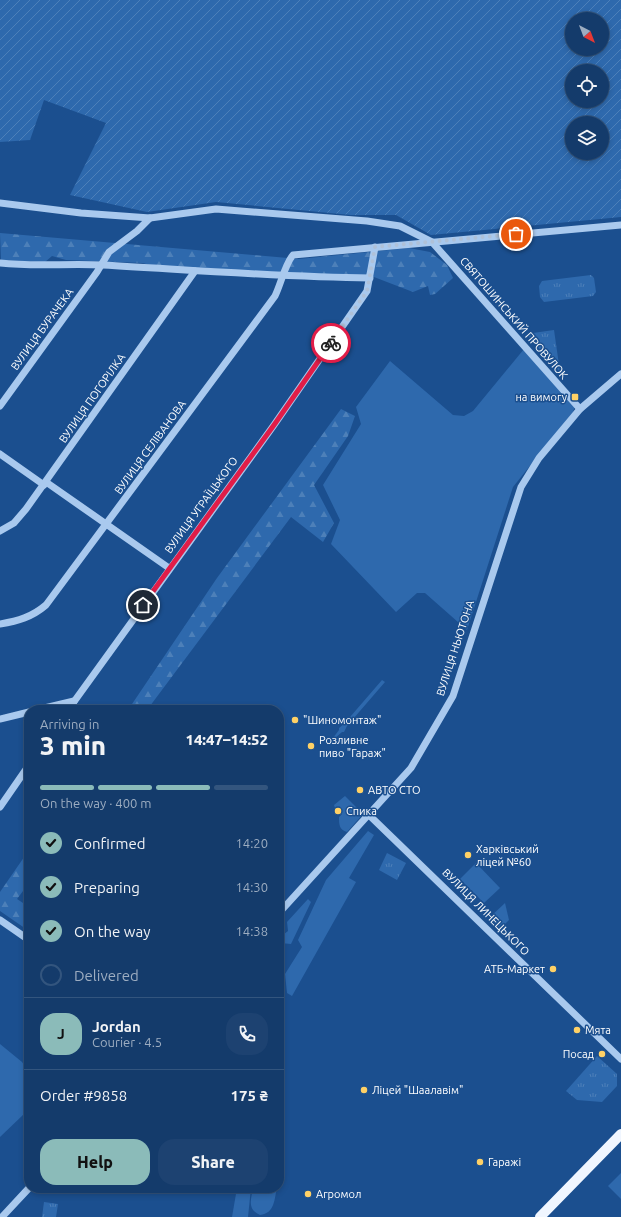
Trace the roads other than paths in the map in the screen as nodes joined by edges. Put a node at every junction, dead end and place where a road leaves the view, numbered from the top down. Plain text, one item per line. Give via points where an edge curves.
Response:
1 (0, 203) edge
2 (150, 218) junction
3 (621, 225) edge
4 (432, 242) junction
5 (375, 247) junction
6 (0, 263) edge
7 (101, 265) junction
8 (195, 272) junction
9 (284, 276) junction
10 (370, 278) junction
11 (621, 374) edge
12 (0, 406) edge
13 (580, 409) junction
14 (0, 454) edge
15 (45, 483) junction
16 (108, 524) junction
17 (0, 531) edge
18 (169, 568) junction
19 (0, 624) edge
20 (74, 701) junction
21 (57, 705) edge
22 (71, 705) edge
23 (24, 713) edge
24 (0, 719) edge
25 (24, 773) edge
26 (0, 807) edge
27 (369, 815) junction
28 (284, 908) edge
29 (0, 920) edge
30 (24, 937) edge
31 (621, 1059) edge
32 (621, 1134) edge
33 (24, 1193) edge
34 (2, 1217) edge
35 (540, 1217) edge

1 - 2 street
2 - 4 street via 216,209 368,221 400,226
2 - 7 street, ВУЛИЦЯ БУРАЧЕКА via 109,252
3 - 4 street
4 - 5 street
4 - 13 street, СВЯТОШИНСЬКИЙ ПРОВУЛОК
5 - 9 street, ВУЛИЦЯ СЕЛІВАНОВА via 293,255
5 - 10 street, ВУЛИЦЯ УГРАЇЦЬКОГО
6 - 7 street via 28,266
7 - 8 street
7 - 12 street, ВУЛИЦЯ БУРАЧЕКА
8 - 9 street
8 - 15 street, ВУЛИЦЯ ПОГОРІЛКА
9 - 10 street
9 - 16 street, ВУЛИЦЯ СЕЛІВАНОВА via 275,296
10 - 18 street, ВУЛИЦЯ УГРАЇЦЬКОГО via 367,291
11 - 13 street, ВУЛИЦЯ НЬЮТОНА
13 - 27 street, ВУЛИЦЯ НЬЮТОНА via 539,458 521,487 453,696 411,768
14 - 15 street
15 - 16 street
15 - 17 street, ВУЛИЦЯ ПОГОРІЛКА via 14,523
16 - 18 street
16 - 19 street, ВУЛИЦЯ СЕЛІВАНОВА via 46,605 36,614
18 - 20 street, ВУЛИЦЯ УГРАЇЦЬКОГО
20 - 21 street
20 - 22 street, ВУЛИЦЯ УГРАЇЦЬКОГО
23 - 24 street
25 - 26 street
27 - 28 street, ВУЛИЦЯ НЬЮТОНА
27 - 31 street, ВУЛИЦЯ ЛИНЕЦЬКОГО
29 - 30 street
32 - 35 main road
33 - 34 street

